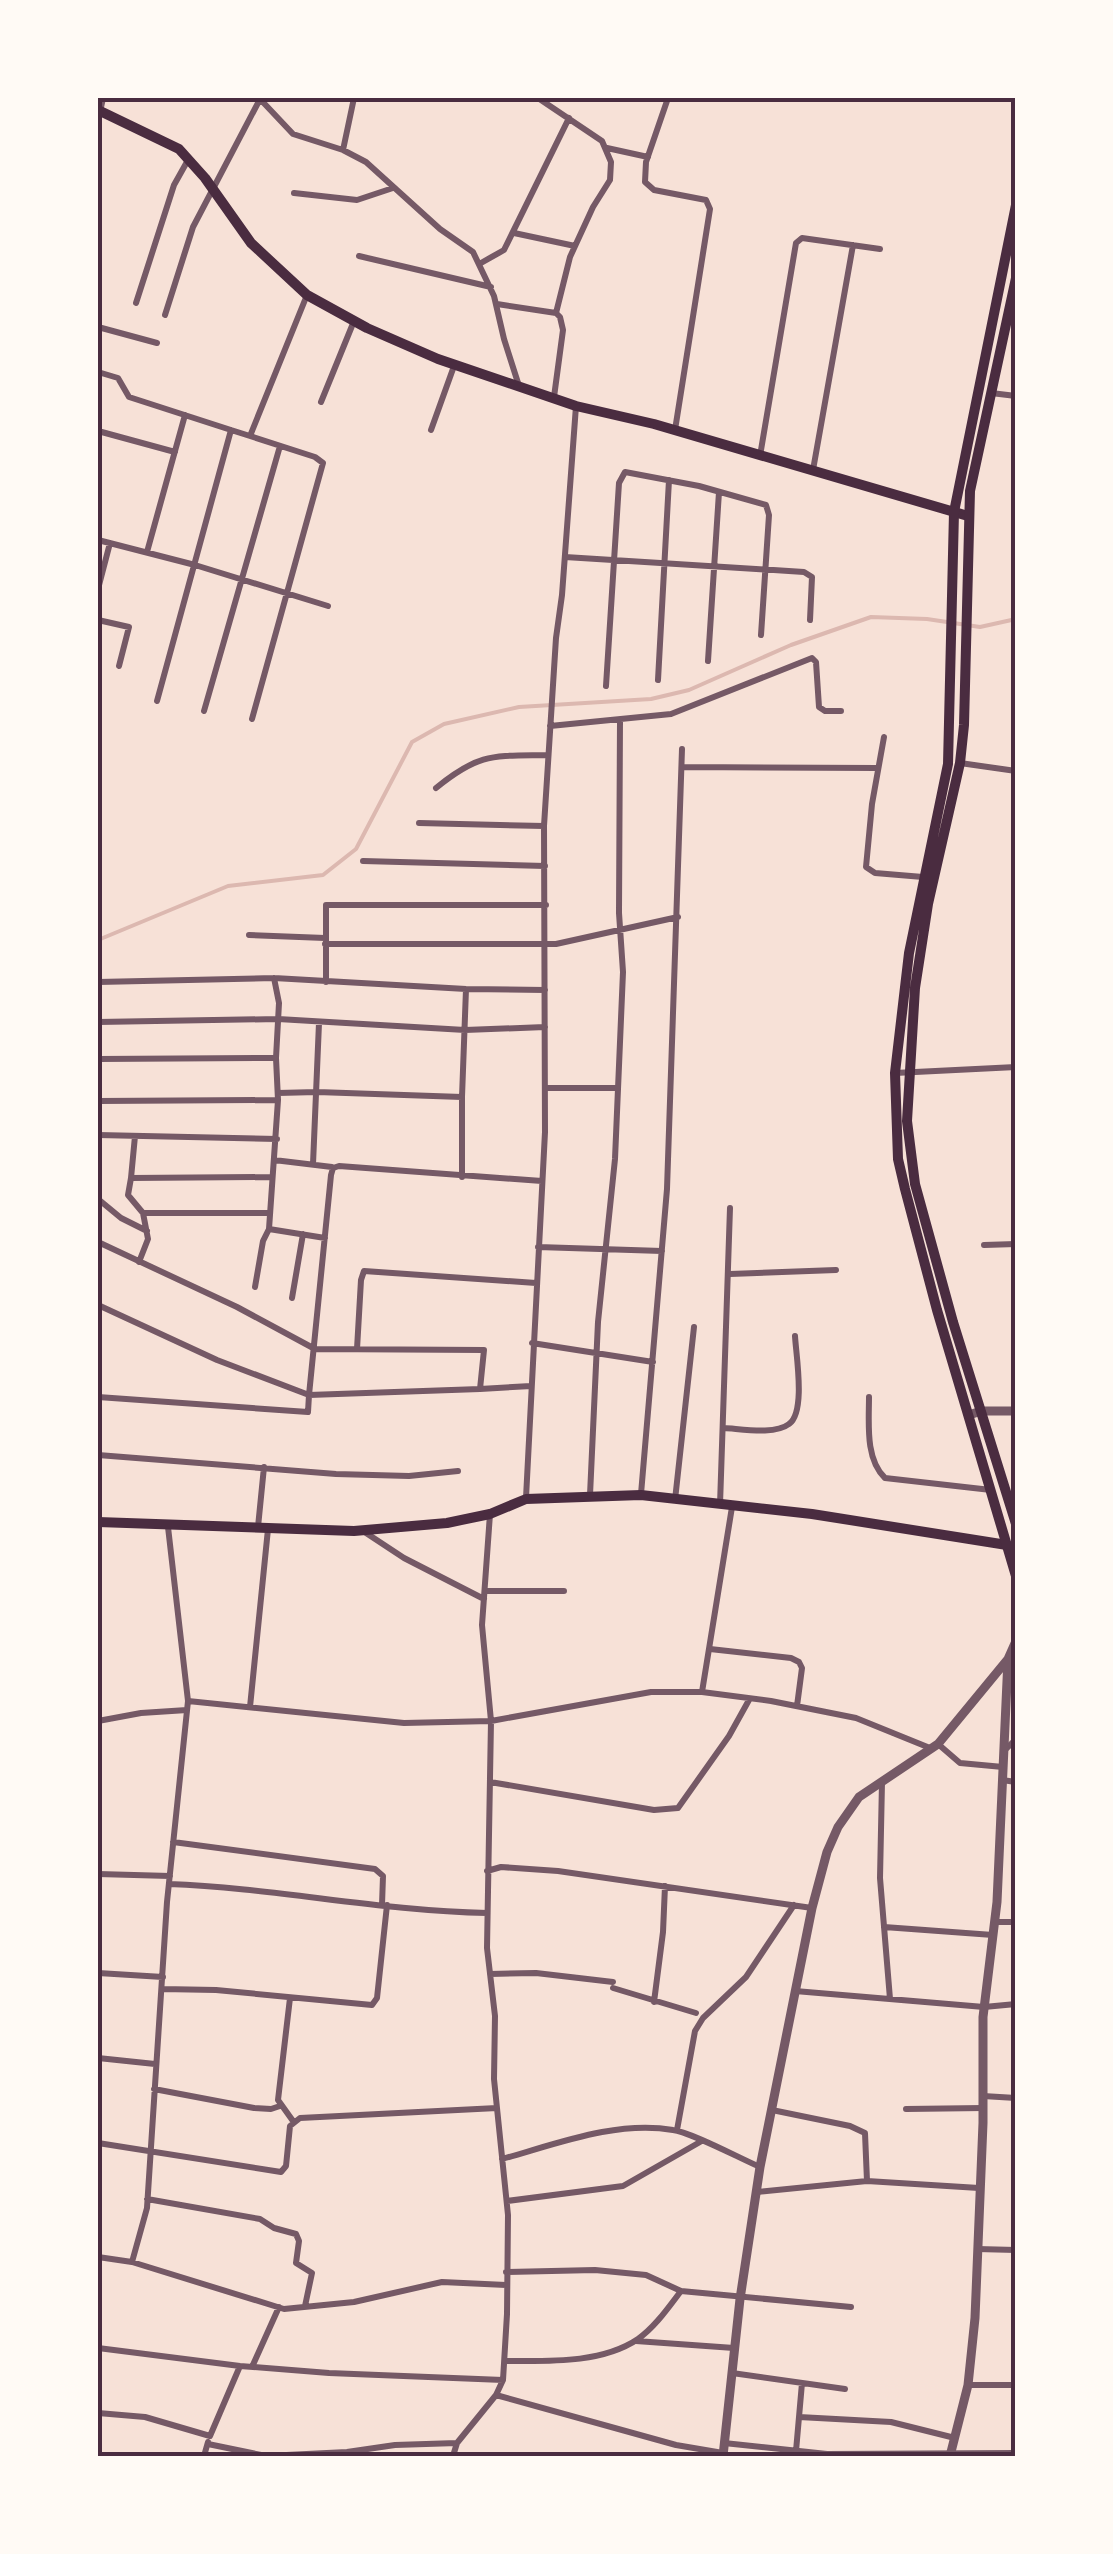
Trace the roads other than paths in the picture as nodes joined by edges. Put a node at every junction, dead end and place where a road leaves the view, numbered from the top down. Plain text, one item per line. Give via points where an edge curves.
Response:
1 (104, 98) edge
2 (260, 98) edge
3 (354, 98) edge
4 (538, 98) edge
5 (668, 98) edge
6 (98, 114) edge
7 (569, 118) junction
8 (606, 148) junction
9 (343, 150) junction
10 (648, 157) junction
11 (188, 159) junction
12 (393, 188) junction
13 (212, 189) junction
14 (294, 194) dead end
15 (1016, 205) edge
16 (514, 234) junction
17 (853, 245) junction
18 (574, 246) junction
19 (880, 249) dead end
20 (359, 256) dead end
21 (481, 263) junction
22 (1016, 278) edge
23 (491, 287) junction
24 (307, 295) junction
25 (136, 303) dead end
26 (496, 304) junction
27 (556, 313) junction
28 (165, 315) dead end
29 (354, 321) junction
30 (98, 327) edge
31 (157, 343) dead end
32 (454, 365) junction
33 (98, 372) edge
34 (520, 387) junction
35 (990, 392) junction
36 (1016, 396) edge
37 (554, 399) junction
38 (321, 402) dead end
39 (576, 406) junction
40 (184, 415) junction
41 (231, 430) junction
42 (430, 430) dead end
43 (674, 430) junction
44 (98, 431) edge
45 (250, 436) junction
46 (280, 446) junction
47 (174, 452) junction
48 (760, 456) junction
49 (813, 471) junction
50 (669, 480) junction
51 (719, 492) junction
52 (954, 512) junction
53 (968, 516) junction
54 (98, 540) edge
55 (110, 543) junction
56 (148, 552) junction
57 (565, 557) junction
58 (614, 560) junction
59 (195, 564) junction
60 (663, 564) junction
61 (715, 566) junction
62 (764, 569) junction
63 (241, 578) junction
64 (98, 589) edge
65 (288, 595) junction
66 (328, 606) dead end
67 (98, 620) edge
68 (810, 620) dead end
69 (760, 636) dead end
70 (708, 662) dead end
71 (120, 666) dead end
72 (658, 680) dead end
73 (606, 686) dead end
74 (157, 700) dead end
75 (204, 711) dead end
76 (841, 711) dead end
77 (252, 719) dead end
78 (620, 720) junction
79 (550, 726) junction
80 (884, 737) dead end
81 (682, 748) dead end
82 (548, 755) junction
83 (960, 764) junction
84 (682, 767) junction
85 (877, 768) junction
86 (1016, 771) edge
87 (436, 788) dead end
88 (418, 823) dead end
89 (544, 826) junction
90 (935, 852) junction
91 (363, 861) dead end
92 (545, 866) junction
93 (923, 877) junction
94 (546, 905) junction
95 (678, 918) junction
96 (620, 930) junction
97 (249, 935) dead end
98 (325, 941) junction
99 (546, 944) junction
100 (915, 954) junction
101 (274, 978) junction
102 (98, 982) edge
103 (326, 982) junction
104 (466, 990) junction
105 (546, 990) junction
106 (278, 1019) junction
107 (98, 1022) edge
108 (320, 1023) junction
109 (545, 1027) junction
110 (466, 1030) junction
111 (276, 1058) junction
112 (98, 1059) edge
113 (1015, 1069) edge
114 (895, 1073) junction
115 (908, 1073) junction
116 (545, 1088) junction
117 (618, 1088) junction
118 (316, 1092) junction
119 (278, 1097) junction
120 (462, 1097) junction
121 (98, 1101) edge
122 (98, 1135) edge
123 (135, 1136) junction
124 (277, 1139) junction
125 (274, 1160) junction
126 (313, 1164) junction
127 (334, 1168) junction
128 (462, 1176) junction
129 (272, 1177) junction
130 (131, 1178) junction
131 (542, 1182) junction
132 (98, 1198) edge
133 (730, 1208) dead end
134 (144, 1213) junction
135 (269, 1213) junction
136 (269, 1229) junction
137 (147, 1231) junction
138 (304, 1234) junction
139 (325, 1238) junction
140 (98, 1242) edge
141 (984, 1244) dead end
142 (1016, 1244) edge
143 (538, 1247) junction
144 (606, 1250) junction
145 (662, 1251) junction
146 (930, 1259) junction
147 (139, 1262) junction
148 (836, 1270) dead end
149 (730, 1274) junction
150 (536, 1283) junction
151 (255, 1287) dead end
152 (292, 1298) dead end
153 (98, 1306) edge
154 (694, 1327) dead end
155 (795, 1336) dead end
156 (532, 1344) junction
157 (316, 1348) junction
158 (357, 1349) junction
159 (598, 1354) junction
160 (652, 1362) junction
161 (531, 1386) junction
162 (480, 1389) junction
163 (309, 1395) junction
164 (98, 1396) edge
165 (869, 1397) dead end
166 (1016, 1411) edge
167 (975, 1413) junction
168 (724, 1428) junction
169 (98, 1455) edge
170 (264, 1467) junction
171 (458, 1471) dead end
172 (991, 1490) junction
173 (590, 1495) junction
174 (641, 1495) junction
175 (526, 1499) junction
176 (675, 1500) junction
177 (726, 1506) junction
178 (490, 1514) junction
179 (98, 1522) edge
180 (1016, 1524) edge
181 (168, 1526) junction
182 (263, 1527) junction
183 (362, 1530) junction
184 (1007, 1545) junction
185 (1016, 1576) edge
186 (564, 1591) dead end
187 (484, 1595) junction
188 (1016, 1641) edge
189 (710, 1648) junction
190 (1008, 1659) junction
191 (702, 1692) junction
192 (188, 1700) junction
193 (749, 1700) junction
194 (797, 1706) junction
195 (250, 1708) junction
196 (187, 1710) junction
197 (98, 1721) edge
198 (492, 1721) junction
199 (1016, 1739) edge
200 (934, 1746) junction
201 (1004, 1751) junction
202 (1003, 1768) junction
203 (1002, 1780) junction
204 (490, 1782) junction
205 (882, 1782) junction
206 (1016, 1782) edge
207 (173, 1842) junction
208 (486, 1871) junction
209 (98, 1874) edge
210 (169, 1880) junction
211 (665, 1886) junction
212 (385, 1905) junction
213 (794, 1905) junction
214 (812, 1908) junction
215 (487, 1913) junction
216 (994, 1922) junction
217 (1016, 1922) edge
218 (884, 1927) junction
219 (992, 1935) junction
220 (98, 1973) edge
221 (490, 1974) junction
222 (163, 1977) junction
223 (162, 1989) junction
224 (796, 1991) junction
225 (290, 1998) junction
226 (890, 1999) junction
227 (654, 2002) junction
228 (1016, 2004) edge
229 (984, 2007) junction
230 (696, 2013) dead end
231 (98, 2058) edge
232 (155, 2064) junction
233 (154, 2089) junction
234 (983, 2096) junction
235 (1016, 2098) edge
236 (280, 2106) junction
237 (497, 2108) junction
238 (983, 2108) junction
239 (906, 2109) dead end
240 (772, 2110) junction
241 (293, 2121) junction
242 (677, 2130) junction
243 (700, 2142) junction
244 (98, 2143) edge
245 (150, 2151) junction
246 (502, 2159) junction
247 (760, 2167) junction
248 (867, 2181) junction
249 (979, 2188) junction
250 (756, 2192) junction
251 (147, 2199) junction
252 (507, 2202) junction
253 (977, 2250) junction
254 (1016, 2250) edge
255 (98, 2257) edge
256 (132, 2262) junction
257 (506, 2272) junction
258 (506, 2286) junction
259 (681, 2292) junction
260 (740, 2299) junction
261 (305, 2306) junction
262 (851, 2307) dead end
263 (280, 2308) junction
264 (636, 2340) junction
265 (98, 2348) edge
266 (734, 2348) junction
267 (505, 2361) junction
268 (240, 2366) junction
269 (252, 2367) junction
270 (732, 2373) junction
271 (502, 2380) junction
272 (802, 2383) junction
273 (968, 2384) junction
274 (1016, 2385) edge
275 (845, 2389) dead end
276 (496, 2395) junction
277 (98, 2413) edge
278 (799, 2417) junction
279 (954, 2438) junction
280 (209, 2440) junction
281 (457, 2444) junction
282 (724, 2451) edge
283 (796, 2452) junction
284 (951, 2454) edge
285 (1016, 2454) edge
286 (204, 2456) edge
287 (452, 2456) edge

1 - 6 street
2 - 9 street via 293,134
2 - 13 street
3 - 9 street
4 - 7 street
5 - 10 street
6 - 11 main road
7 - 8 street
7 - 16 street
8 - 10 street
8 - 18 street via 610,180
9 - 12 street
10 - 43 street via 648,186 706,200 710,209
11 - 13 main road
11 - 25 street
12 - 14 street via 357,200
12 - 21 street
13 - 24 main road via 251,243
13 - 28 street
15 - 52 main road
16 - 18 street
16 - 21 street via 500,255
17 - 19 street
17 - 48 street via 802,238 796,243
17 - 49 street
18 - 27 street
20 - 23 street
21 - 23 street
22 - 35 main road
23 - 26 street
24 - 29 main road
24 - 45 street
26 - 27 street
26 - 34 street
27 - 37 street via 563,322
29 - 32 main road
29 - 38 street
30 - 31 street
32 - 34 main road
32 - 42 street
33 - 40 street via 118,378 129,397
34 - 37 main road
35 - 36 street
35 - 53 main road
37 - 39 main road
39 - 43 main road
39 - 57 street
40 - 41 street
40 - 47 street
41 - 45 street
41 - 59 street
43 - 48 main road
44 - 47 street
45 - 46 street
46 - 63 street
46 - 65 street via 323,463
47 - 56 street
48 - 49 main road
49 - 52 main road
50 - 51 street
50 - 58 street via 622,473
50 - 60 street
51 - 61 street
51 - 62 street via 768,509
52 - 53 main road
52 - 90 main road via 948,764
53 - 83 main road
54 - 55 street
55 - 56 street
55 - 64 street
56 - 59 street
57 - 58 street
57 - 79 street
58 - 60 street
58 - 73 street
59 - 63 street
59 - 74 street
60 - 61 street
60 - 72 street
61 - 62 street
61 - 70 street
62 - 68 street via 810,574
62 - 69 street
63 - 65 street
63 - 75 street
65 - 66 street
65 - 77 street
67 - 71 street via 129,627
76 - 78 street via 819,706 812,658 671,714
78 - 79 street
78 - 96 street
79 - 82 street
80 - 85 street
81 - 84 street
82 - 87 street via 484,757
82 - 89 street
83 - 86 street
83 - 90 main road
84 - 85 street
84 - 95 street
85 - 93 street via 866,867
88 - 89 street
89 - 92 street
90 - 93 main road
90 - 100 main road
91 - 92 street
92 - 94 street
93 - 100 main road
94 - 98 street via 330,904
94 - 99 street
95 - 96 street
95 - 145 street
96 - 99 street
96 - 117 street
97 - 98 street
98 - 99 street
98 - 103 street
99 - 105 street
100 - 114 main road
100 - 115 main road
101 - 102 street
101 - 103 street
101 - 106 street
103 - 104 street
104 - 105 street
104 - 110 street
105 - 109 street
106 - 107 street
106 - 108 street
106 - 111 street
108 - 110 street
108 - 118 street
109 - 110 street
109 - 116 street
110 - 120 street
111 - 112 street
111 - 119 street
113 - 115 street
114 - 115 street
114 - 146 main road via 898,1159
115 - 146 main road via 908,1149
116 - 117 street
116 - 131 street
117 - 144 street
118 - 119 street
118 - 120 street
118 - 126 street
119 - 121 street
119 - 124 street
120 - 128 street
122 - 123 street
123 - 124 street
123 - 130 street
124 - 125 street
125 - 126 street
125 - 129 street
126 - 127 street
127 - 128 street
127 - 139 street
128 - 131 street
129 - 130 street
129 - 135 street
130 - 134 street via 128,1195
131 - 143 street
132 - 137 street
133 - 149 street
134 - 135 street
134 - 137 street
135 - 136 street
136 - 138 street
136 - 151 street
137 - 147 street
138 - 139 street
138 - 152 street
139 - 157 street
140 - 147 street
141 - 142 street
143 - 144 street
143 - 150 street
144 - 145 street
144 - 159 street
145 - 160 street
146 - 167 main road
147 - 157 street
148 - 149 street
149 - 168 street
150 - 156 street
150 - 158 street via 364,1271
153 - 163 street
154 - 176 street
155 - 168 street via 795,1418 778,1428
156 - 159 street
156 - 161 street
157 - 158 street
157 - 163 street
158 - 162 street via 484,1350
159 - 160 street
159 - 173 street
160 - 174 street
161 - 162 street
161 - 175 street
162 - 163 street
163 - 164 street via 308,1412
165 - 172 street via 872,1454 885,1478
166 - 167 street
167 - 172 main road
167 - 180 main road
168 - 177 street
169 - 170 street
170 - 171 street via 409,1476
170 - 182 street
172 - 184 main road
173 - 174 main road
173 - 175 main road
174 - 176 main road
175 - 178 main road
176 - 177 main road
177 - 184 main road
177 - 189 street
178 - 183 main road
178 - 187 street
179 - 181 main road
181 - 182 main road
181 - 192 street
182 - 183 main road
182 - 195 street
183 - 187 street
184 - 185 main road
186 - 187 street
187 - 198 street
188 - 190 street
189 - 191 street
189 - 194 street via 800,1662
190 - 200 street
190 - 201 street
191 - 193 street
191 - 198 street via 651,1692
192 - 195 street
192 - 196 street
193 - 194 street
193 - 204 street via 678,1808 654,1810
194 - 200 street via 856,1718
195 - 198 street via 404,1723
196 - 197 street
196 - 207 street
198 - 204 street
199 - 201 street
200 - 202 street via 960,1763
200 - 205 street
201 - 202 street
202 - 203 street
203 - 206 street
203 - 216 street
204 - 208 street
205 - 214 street via 859,1797 838,1828
205 - 218 street
207 - 210 street
207 - 212 street via 375,1869 383,1876
208 - 211 street via 558,1871
208 - 215 street
209 - 210 street
210 - 212 street
210 - 222 street
211 - 213 street
211 - 227 street
212 - 215 street
212 - 225 street via 376,2002
213 - 214 street
213 - 242 street via 746,1977 694,2031
214 - 224 street
215 - 221 street
216 - 217 street
216 - 219 street
218 - 219 street
218 - 226 street
219 - 229 street
220 - 222 street
221 - 227 street via 613,1985
221 - 237 street
222 - 223 street
223 - 225 street
223 - 232 street
224 - 226 street
224 - 240 street
225 - 236 street
226 - 229 street
227 - 230 street
228 - 229 street
229 - 234 street
231 - 232 street
232 - 233 street
233 - 236 street via 254,2108
233 - 245 street
234 - 235 street
234 - 238 street
236 - 241 street
237 - 241 street
237 - 246 street
238 - 239 street
238 - 249 street
240 - 247 street
240 - 248 street via 865,2133
241 - 245 street via 281,2172
242 - 243 street
242 - 246 street via 586,2135
243 - 247 street
243 - 252 street via 623,2186
244 - 245 street
245 - 251 street
246 - 252 street
247 - 250 street
248 - 249 street
248 - 250 street
249 - 253 street
250 - 260 street
251 - 256 street
251 - 261 street via 260,2219 296,2234 296,2263 312,2273
252 - 257 street
253 - 254 street
253 - 273 street
255 - 256 street
256 - 263 street
257 - 258 street
257 - 259 street via 646,2275
258 - 261 street via 442,2282
258 - 267 street
259 - 260 street
259 - 264 street
260 - 262 street
260 - 266 street
261 - 263 street
263 - 269 street
264 - 266 street
264 - 267 street via 568,2360
265 - 268 street
266 - 270 street
267 - 271 street
268 - 269 street
268 - 280 street
269 - 271 street
270 - 272 street
270 - 282 street
271 - 276 street
272 - 275 street
272 - 278 street
273 - 274 street
273 - 279 street
276 - 281 street
276 - 282 street via 676,2445
277 - 280 street via 145,2417
278 - 279 street via 891,2422
278 - 283 street
279 - 284 street
280 - 281 street via 266,2456
280 - 286 street
281 - 287 street
282 - 283 street
283 - 284 street
284 - 285 street

